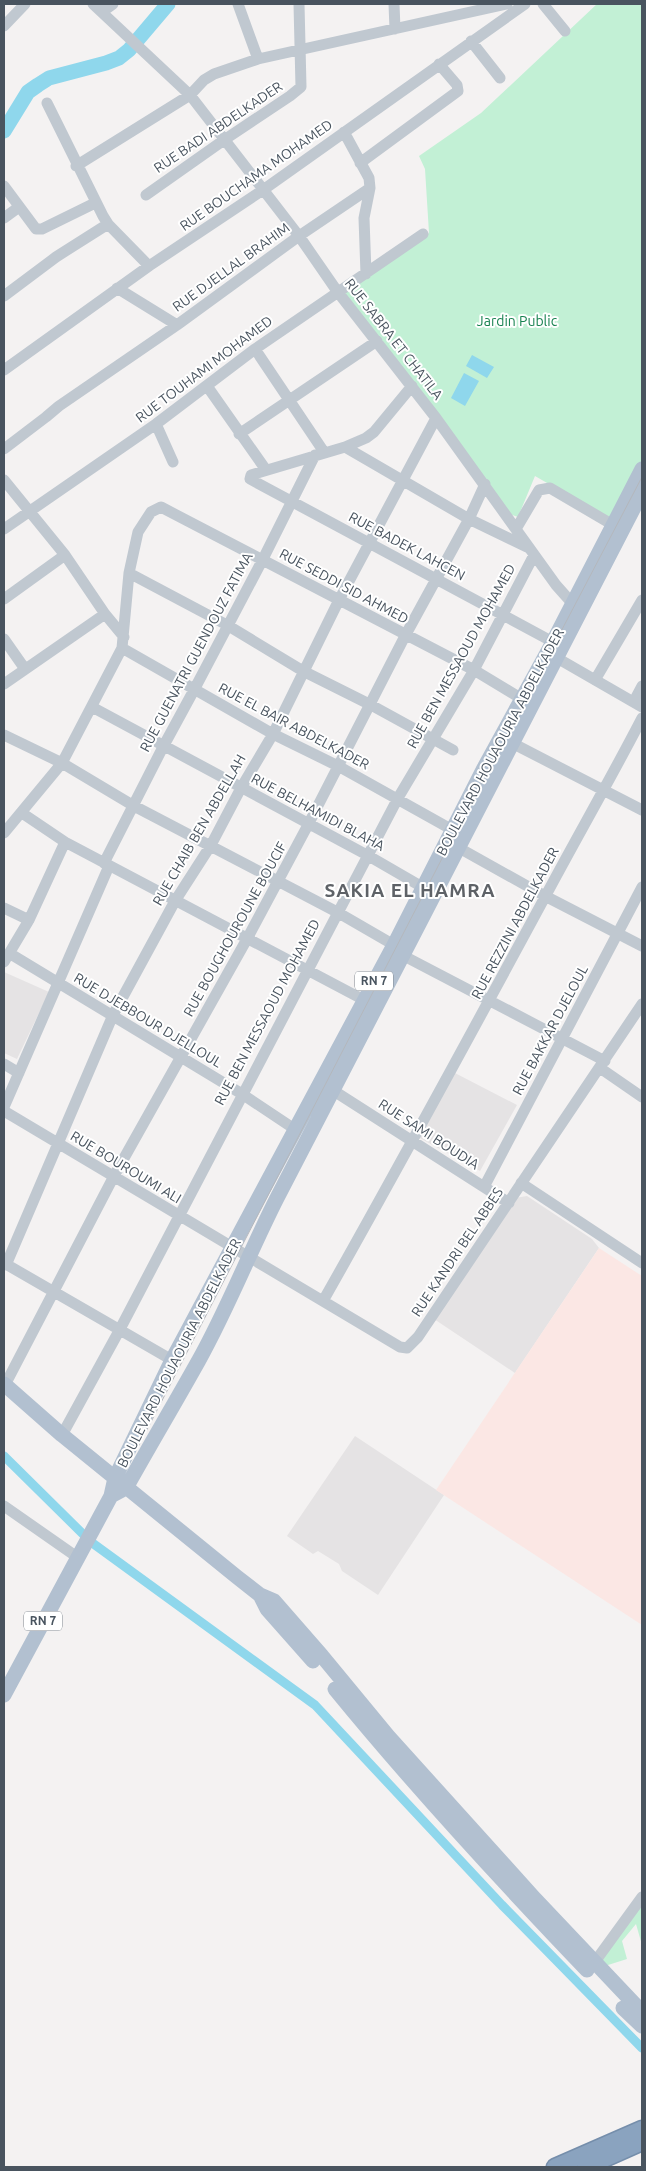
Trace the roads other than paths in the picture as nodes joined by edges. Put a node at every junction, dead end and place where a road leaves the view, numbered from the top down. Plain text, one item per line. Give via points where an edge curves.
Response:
1 (93, 4) edge
2 (113, 4) edge
3 (238, 4) edge
4 (299, 4) edge
5 (394, 4) edge
6 (507, 4) edge
7 (525, 4) edge
8 (543, 4) edge
9 (22, 5) edge
10 (465, 8) edge
11 (102, 12) junction
12 (4, 26) edge
13 (395, 29) junction
14 (565, 31) dead end
15 (471, 41) junction
16 (301, 50) junction
17 (258, 59) junction
18 (439, 64) junction
19 (500, 78) dead end
20 (190, 95) junction
21 (47, 104) dead end
22 (344, 132) junction
23 (224, 140) junction
24 (360, 162) junction
25 (76, 166) junction
26 (4, 186) edge
27 (370, 188) junction
28 (263, 190) junction
29 (146, 195) dead end
30 (95, 203) junction
31 (19, 206) junction
32 (4, 218) edge
33 (108, 224) junction
34 (423, 234) dead end
35 (299, 236) junction
36 (149, 266) junction
37 (366, 274) junction
38 (117, 288) junction
39 (337, 291) junction
40 (4, 296) edge
41 (177, 325) junction
42 (377, 341) junction
43 (255, 349) junction
44 (4, 370) edge
45 (207, 386) junction
46 (412, 386) junction
47 (289, 400) junction
48 (436, 418) junction
49 (156, 424) junction
50 (239, 434) junction
51 (345, 447) junction
52 (4, 449) edge
53 (319, 454) junction
54 (173, 462) dead end
55 (642, 469) edge
56 (266, 470) junction
57 (4, 480) edge
58 (403, 481) junction
59 (485, 484) junction
60 (642, 492) edge
61 (292, 501) junction
62 (29, 512) junction
63 (469, 519) junction
64 (613, 525) junction
65 (4, 529) edge
66 (516, 529) junction
67 (369, 543) junction
68 (531, 551) junction
69 (65, 555) junction
70 (263, 559) junction
71 (129, 573) junction
72 (436, 578) junction
73 (4, 599) edge
74 (339, 600) junction
75 (642, 600) edge
76 (577, 606) junction
77 (106, 614) junction
78 (503, 614) junction
79 (227, 625) junction
80 (406, 636) junction
81 (4, 639) edge
82 (553, 642) junction
83 (123, 643) junction
84 (557, 658) junction
85 (25, 669) junction
86 (474, 670) junction
87 (303, 671) junction
88 (595, 680) junction
89 (4, 684) edge
90 (642, 686) edge
91 (194, 690) junction
92 (522, 699) junction
93 (638, 704) edge
94 (371, 705) junction
95 (92, 707) junction
96 (642, 718) edge
97 (273, 734) junction
98 (4, 735) edge
99 (433, 739) junction
100 (512, 743) junction
101 (162, 746) junction
102 (453, 750) dead end
103 (62, 763) junction
104 (338, 766) junction
105 (241, 788) junction
106 (605, 790) junction
107 (398, 798) junction
108 (134, 806) junction
109 (642, 810) edge
110 (22, 813) junction
111 (309, 823) junction
112 (4, 833) edge
113 (455, 839) junction
114 (65, 842) junction
115 (211, 845) junction
116 (367, 855) junction
117 (107, 864) junction
118 (278, 882) junction
119 (642, 887) edge
120 (424, 888) junction
121 (545, 896) junction
122 (175, 901) junction
123 (4, 908) edge
124 (337, 912) junction
125 (29, 920) junction
126 (618, 934) junction
127 (247, 939) junction
128 (642, 946) edge
129 (399, 950) junction
130 (6, 958) edge
131 (307, 969) junction
132 (57, 982) junction
133 (364, 1000) junction
134 (490, 1002) junction
135 (642, 1004) edge
136 (113, 1015) junction
137 (638, 1020) edge
138 (563, 1040) junction
139 (182, 1057) junction
140 (4, 1064) edge
141 (602, 1065) junction
142 (19, 1073) junction
143 (334, 1091) junction
144 (242, 1094) junction
145 (642, 1097) edge
146 (4, 1107) edge
147 (4, 1111) edge
148 (296, 1130) junction
149 (413, 1142) junction
150 (58, 1145) junction
151 (114, 1176) junction
152 (521, 1183) junction
153 (484, 1187) junction
154 (508, 1203) junction
155 (178, 1216) junction
156 (232, 1248) junction
157 (249, 1258) junction
158 (642, 1263) edge
159 (5, 1264) edge
160 (55, 1293) junction
161 (323, 1302) junction
162 (119, 1331) junction
163 (172, 1360) junction
164 (4, 1384) edge
165 (62, 1435) junction
166 (120, 1483) junction
167 (4, 1506) edge
168 (80, 1552) junction
169 (4, 1694) edge
170 (482, 1849) junction
171 (642, 1897) edge
172 (594, 1963) junction
173 (642, 2012) edge
174 (642, 2026) edge
175 (642, 2128) edge
176 (642, 2142) edge
177 (554, 2167) edge
178 (586, 2167) edge

1 - 11 street, RUE SABRA ET CHATILA
2 - 11 street
3 - 17 street
4 - 16 street
5 - 13 street
6 - 10 street
7 - 15 street, RUE BOUCHAMA MOHAMED
8 - 14 street
9 - 12 street
10 - 13 street
11 - 20 street, RUE SABRA ET CHATILA
13 - 16 street
15 - 18 street, RUE BOUCHAMA MOHAMED
15 - 19 street
16 - 17 street
16 - 23 street, RUE BADI ABDELKADER via 300,87
17 - 20 street via 204,80
18 - 22 street, RUE BOUCHAMA MOHAMED
18 - 24 street via 457,85 458,91
20 - 23 street, RUE SABRA ET CHATILA
20 - 25 street
21 - 25 street
22 - 24 street
22 - 28 street, RUE BOUCHAMA MOHAMED
23 - 28 street, RUE SABRA ET CHATILA
23 - 29 street, RUE BADI ABDELKADER
24 - 27 street
25 - 30 street
26 - 31 street
27 - 35 street, RUE DJELLAL BRAHIM
27 - 37 street via 364,207
28 - 35 street, RUE SABRA ET CHATILA
28 - 36 street, RUE BOUCHAMA MOHAMED
30 - 31 street via 36,229
30 - 33 street
31 - 32 street
33 - 36 street
33 - 40 street
34 - 37 street, RUE TOUHAMI MOHAMED
35 - 39 street, RUE SABRA ET CHATILA
35 - 41 street, RUE DJELLAL BRAHIM
36 - 38 street, RUE BOUCHAMA MOHAMED
37 - 39 street, RUE TOUHAMI MOHAMED
38 - 41 street
38 - 44 street, RUE BOUCHAMA MOHAMED
39 - 42 street, RUE SABRA ET CHATILA
39 - 43 street, RUE TOUHAMI MOHAMED
41 - 52 street, RUE DJELLAL BRAHIM via 58,406
42 - 46 street, RUE SABRA ET CHATILA
42 - 47 street
43 - 45 street, RUE TOUHAMI MOHAMED
43 - 47 street
45 - 49 street, RUE TOUHAMI MOHAMED
45 - 50 street
46 - 48 street, RUE SABRA ET CHATILA
46 - 51 street via 374,432
47 - 50 street
47 - 53 street
48 - 58 street, RUE CHAIB BEN ABDELLAH
48 - 59 street, RUE SABRA ET CHATILA
49 - 54 street
49 - 62 street, RUE TOUHAMI MOHAMED
50 - 56 street
51 - 53 street
51 - 58 street
53 - 56 street
53 - 61 street, RUE GUENATRI GUENDOUZ FATIMA
55 - 64 main road, BOULEVARD HOUAOURIA ABDELKADER / RN 7
56 - 61 street, RUE BADEK LAHCEN via 251,474 252,481
57 - 62 street
58 - 63 street
58 - 67 street, RUE CHAIB BEN ABDELLAH
59 - 63 street, RUE BOUGHOUROUNE BOUCIF
59 - 66 street, RUE SABRA ET CHATILA
60 - 76 main road, BOULEVARD HOUAOURIA ABDELKADER / RN 7
61 - 67 street, RUE BADEK LAHCEN
61 - 70 street, RUE GUENATRI GUENDOUZ FATIMA
62 - 65 street, RUE TOUHAMI MOHAMED
62 - 69 street
63 - 68 street
63 - 72 street, RUE BOUGHOUROUNE BOUCIF
64 - 66 street via 550,488 544,488 539,490
64 - 76 main road, BOULEVARD HOUAOURIA ABDELKADER / RN 7
66 - 68 street, RUE SABRA ET CHATILA
67 - 72 street, RUE BADEK LAHCEN
67 - 74 street, RUE CHAIB BEN ABDELLAH
68 - 76 street, RUE SABRA ET CHATILA via 556,585
68 - 78 street, RUE BEN MESSAOUD MOHAMED
69 - 73 street
69 - 77 street
70 - 71 street, RUE SEDDI SID AHMED via 161,508 151,512 138,532
70 - 74 street, RUE SEDDI SID AHMED
70 - 79 street, RUE GUENATRI GUENDOUZ FATIMA
71 - 79 street
71 - 83 street
72 - 78 street, RUE BADEK LAHCEN
72 - 80 street, RUE BOUGHOUROUNE BOUCIF
74 - 80 street, RUE SEDDI SID AHMED
74 - 87 street, RUE CHAIB BEN ABDELLAH
75 - 88 street
76 - 82 main road, BOULEVARD HOUAOURIA ABDELKADER / RN 7
76 - 84 main road, BOULEVARD HOUAOURIA ABDELKADER / RN 7
77 - 83 street
77 - 85 street
78 - 82 street, RUE BADEK LAHCEN
78 - 86 street, RUE BEN MESSAOUD MOHAMED
79 - 87 street
79 - 91 street, RUE GUENATRI GUENDOUZ FATIMA
80 - 86 street, RUE SEDDI SID AHMED
80 - 94 street, RUE BOUGHOUROUNE BOUCIF
81 - 85 street
82 - 92 main road, BOULEVARD HOUAOURIA ABDELKADER / RN 7
83 - 91 street, RUE EL BAIR ABDELKADER
83 - 95 street
84 - 88 street
84 - 100 main road, BOULEVARD HOUAOURIA ABDELKADER / RN 7
85 - 89 street
86 - 92 street, RUE SEDDI SID AHMED
86 - 99 street, RUE BEN MESSAOUD MOHAMED
87 - 94 street
87 - 97 street, RUE CHAIB BEN ABDELLAH
88 - 93 street
90 - 93 street
91 - 97 street, RUE EL BAIR ABDELKADER
91 - 101 street, RUE GUENATRI GUENDOUZ FATIMA
92 - 113 main road, BOULEVARD HOUAOURIA ABDELKADER / RN 7
94 - 99 street
94 - 104 street, RUE BOUGHOUROUNE BOUCIF
95 - 101 street, RUE BELHAMIDI BLAHA
95 - 103 street
96 - 106 street, RUE REZZINI ABDELKADER
97 - 104 street, RUE EL BAIR ABDELKADER
97 - 105 street, RUE CHAIB BEN ABDELLAH
98 - 103 street
99 - 102 street
99 - 107 street, RUE BEN MESSAOUD MOHAMED
100 - 106 street
100 - 113 main road, BOULEVARD HOUAOURIA ABDELKADER / RN 7
101 - 105 street, RUE BELHAMIDI BLAHA
101 - 108 street, RUE GUENATRI GUENDOUZ FATIMA
103 - 108 street
103 - 110 street
104 - 107 street, RUE EL BAIR ABDELKADER
104 - 111 street, RUE BOUGHOUROUNE BOUCIF
105 - 111 street, RUE BELHAMIDI BLAHA
105 - 115 street, RUE CHAIB BEN ABDELLAH
106 - 109 street
106 - 121 street, RUE REZZINI ABDELKADER
107 - 113 street, RUE EL BAIR ABDELKADER
107 - 116 street, RUE BEN MESSAOUD MOHAMED
108 - 115 street
108 - 117 street, RUE GUENATRI GUENDOUZ FATIMA
110 - 112 street
110 - 114 street
111 - 116 street, RUE BELHAMIDI BLAHA
111 - 118 street, RUE BOUGHOUROUNE BOUCIF
113 - 120 main road, BOULEVARD HOUAOURIA ABDELKADER / RN 7
113 - 121 street, RUE EL BAIR ABDELKADER
113 - 129 main road, BOULEVARD HOUAOURIA ABDELKADER / RN 7
114 - 117 street
114 - 125 street
115 - 118 street
115 - 122 street, RUE CHAIB BEN ABDELLAH
116 - 120 street, RUE BELHAMIDI BLAHA
116 - 124 street, RUE BEN MESSAOUD MOHAMED
117 - 122 street
117 - 132 street
118 - 124 street
118 - 127 street, RUE BOUGHOUROUNE BOUCIF
119 - 126 street, RUE BAKKAR DJELOUL
120 - 129 main road, BOULEVARD HOUAOURIA ABDELKADER / RN 7
121 - 126 street, RUE EL BAIR ABDELKADER
121 - 134 street, RUE REZZINI ABDELKADER
122 - 127 street
122 - 136 street, RUE CHAIB BEN ABDELLAH
123 - 125 street
124 - 129 street
124 - 131 street, RUE BEN MESSAOUD MOHAMED
125 - 130 street
126 - 128 street, RUE EL BAIR ABDELKADER
126 - 138 street, RUE BAKKAR DJELOUL
127 - 131 street
127 - 139 street, RUE BOUGHOUROUNE BOUCIF
129 - 133 main road, BOULEVARD HOUAOURIA ABDELKADER / RN 7
129 - 134 street
129 - 143 main road, BOULEVARD HOUAOURIA ABDELKADER / RN 7
130 - 132 street, RUE DJEBBOUR DJELLOUL
131 - 133 street
131 - 144 street, RUE BEN MESSAOUD MOHAMED
132 - 136 street, RUE DJEBBOUR DJELLOUL
132 - 142 street
133 - 148 main road, BOULEVARD HOUAOURIA ABDELKADER / RN 7
134 - 138 street
134 - 149 street, RUE REZZINI ABDELKADER
135 - 137 street, RUE KANDRI BEL ABBES
136 - 139 street, RUE DJEBBOUR DJELLOUL
136 - 150 street, RUE CHAIB BEN ABDELLAH
137 - 141 street, RUE KANDRI BEL ABBES
138 - 141 street
138 - 153 street, RUE BAKKAR DJELOUL
139 - 144 street, RUE DJEBBOUR DJELLOUL
139 - 151 street, RUE BOUGHOUROUNE BOUCIF
140 - 142 street
141 - 145 street
141 - 152 street, RUE KANDRI BEL ABBES
142 - 146 street
143 - 149 street, RUE SAMI BOUDIA
143 - 157 main road, BOULEVARD HOUAOURIA ABDELKADER / RN 7
144 - 148 street, RUE DJEBBOUR DJELLOUL
144 - 155 street, RUE BEN MESSAOUD MOHAMED
147 - 150 street, RUE BOUROUMI ALI
148 - 156 main road, BOULEVARD HOUAOURIA ABDELKADER / RN 7
149 - 153 street, RUE SAMI BOUDIA
149 - 161 street, RUE REZZINI ABDELKADER
150 - 151 street, RUE BOUROUMI ALI
150 - 159 street, RUE CHAIB BEN ABDELLAH
151 - 155 street, RUE BOUROUMI ALI
151 - 160 street, RUE BOUGHOUROUNE BOUCIF
152 - 154 street, RUE KANDRI BEL ABBES
152 - 158 street
153 - 154 street, RUE SAMI BOUDIA
154 - 161 street, RUE KANDRI BEL ABBES via 413,1344 407,1348
155 - 156 street, RUE BOUROUMI ALI
155 - 162 street, RUE BEN MESSAOUD MOHAMED
156 - 157 street, RUE KANDRI BEL ABBES
156 - 163 main road, BOULEVARD HOUAOURIA ABDELKADER / RN 7
157 - 161 street, RUE KANDRI BEL ABBES
157 - 166 main road, BOULEVARD HOUAOURIA ABDELKADER / RN 7 via 199,1360
159 - 160 street
160 - 162 street
160 - 164 street, RUE BOUGHOUROUNE BOUCIF
162 - 163 street
162 - 165 street, RUE BEN MESSAOUD MOHAMED
163 - 166 main road, BOULEVARD HOUAOURIA ABDELKADER / RN 7
164 - 165 main road
165 - 166 main road
166 - 168 main road, BOULEVARD HOUAOURIA ABDELKADER / RN 7
166 - 170 main road via 260,1595 267,1609 379,1743
167 - 168 street
168 - 169 main road, RN 7
170 - 172 main road
170 - 174 main road via 616,2002
171 - 172 street
172 - 173 main road
175 - 177 highway
176 - 178 highway

